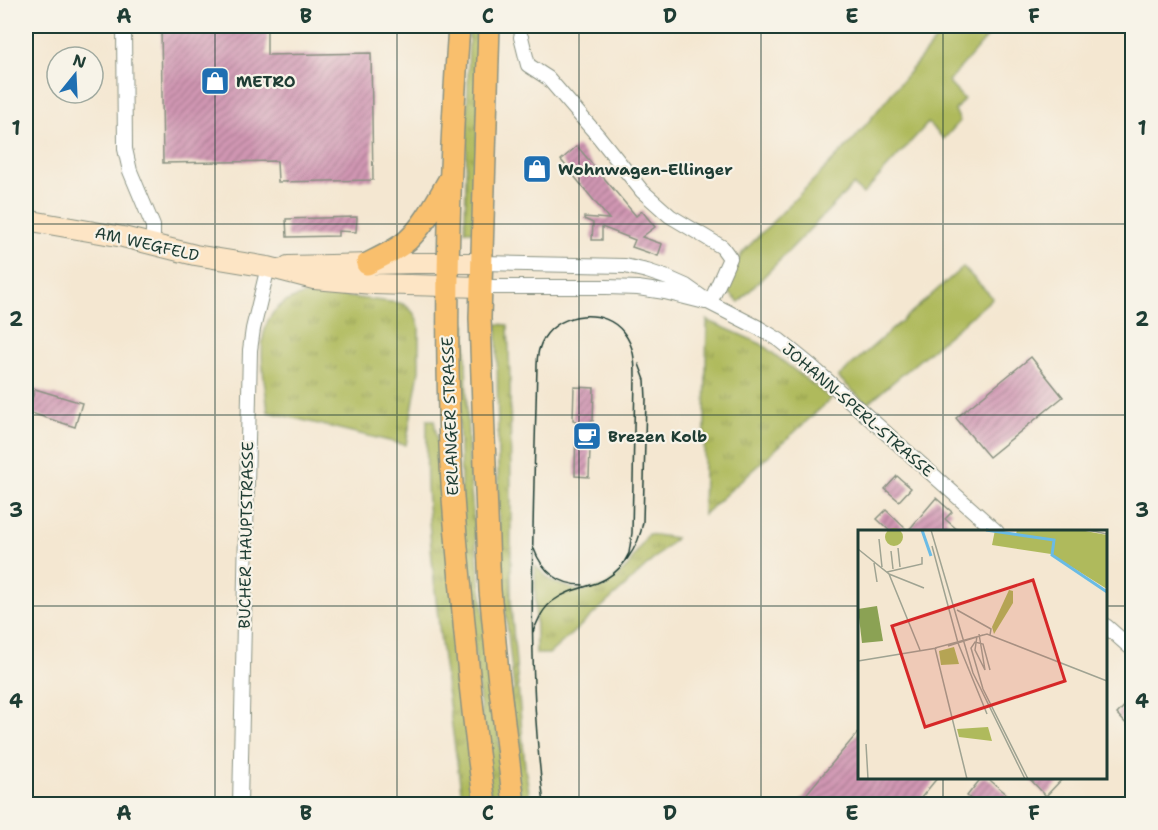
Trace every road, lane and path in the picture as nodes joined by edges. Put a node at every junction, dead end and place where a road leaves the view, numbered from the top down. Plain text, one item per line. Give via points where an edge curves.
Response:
1 (124, 26) edge
2 (459, 26) edge
3 (489, 26) edge
4 (521, 37) dead end
5 (450, 176) junction
6 (26, 220) edge
7 (153, 243) junction
8 (448, 263) junction
9 (482, 263) junction
10 (367, 264) junction
11 (268, 267) junction
12 (448, 286) junction
13 (481, 287) junction
14 (710, 303) junction
15 (996, 530) edge
16 (1107, 627) edge
17 (1132, 649) edge
18 (240, 804) edge
19 (485, 804) edge
20 (514, 804) edge

1 - 7 street via 125,149 153,226
2 - 5 main road, ERLANGER STRASSE
3 - 9 main road, ERLANGER STRASSE
4 - 14 street via 528,65 548,78 642,191 670,216 722,247 730,258
5 - 8 main road, ERLANGER STRASSE
5 - 10 main road via 408,240
6 - 7 street, AM WEGFELD
7 - 11 street, AM WEGFELD via 204,257
8 - 9 street, AM WEGFELD
8 - 10 street, AM WEGFELD
8 - 12 main road, ERLANGER STRASSE
9 - 13 main road, ERLANGER STRASSE
9 - 14 street, JOHANN-SPERL-STRASSE via 637,268 686,286
10 - 11 street, AM WEGFELD
11 - 12 street, AM WEGFELD via 314,279
11 - 18 street, BUCHER HAUPTSTRASSE via 250,350
12 - 13 street, JOHANN-SPERL-STRASSE
12 - 19 main road, ERLANGER STRASSE via 452,496
13 - 14 street, JOHANN-SPERL-STRASSE via 638,288
13 - 20 main road, ERLANGER STRASSE via 490,590
14 - 15 street, JOHANN-SPERL-STRASSE via 779,340
16 - 17 street

